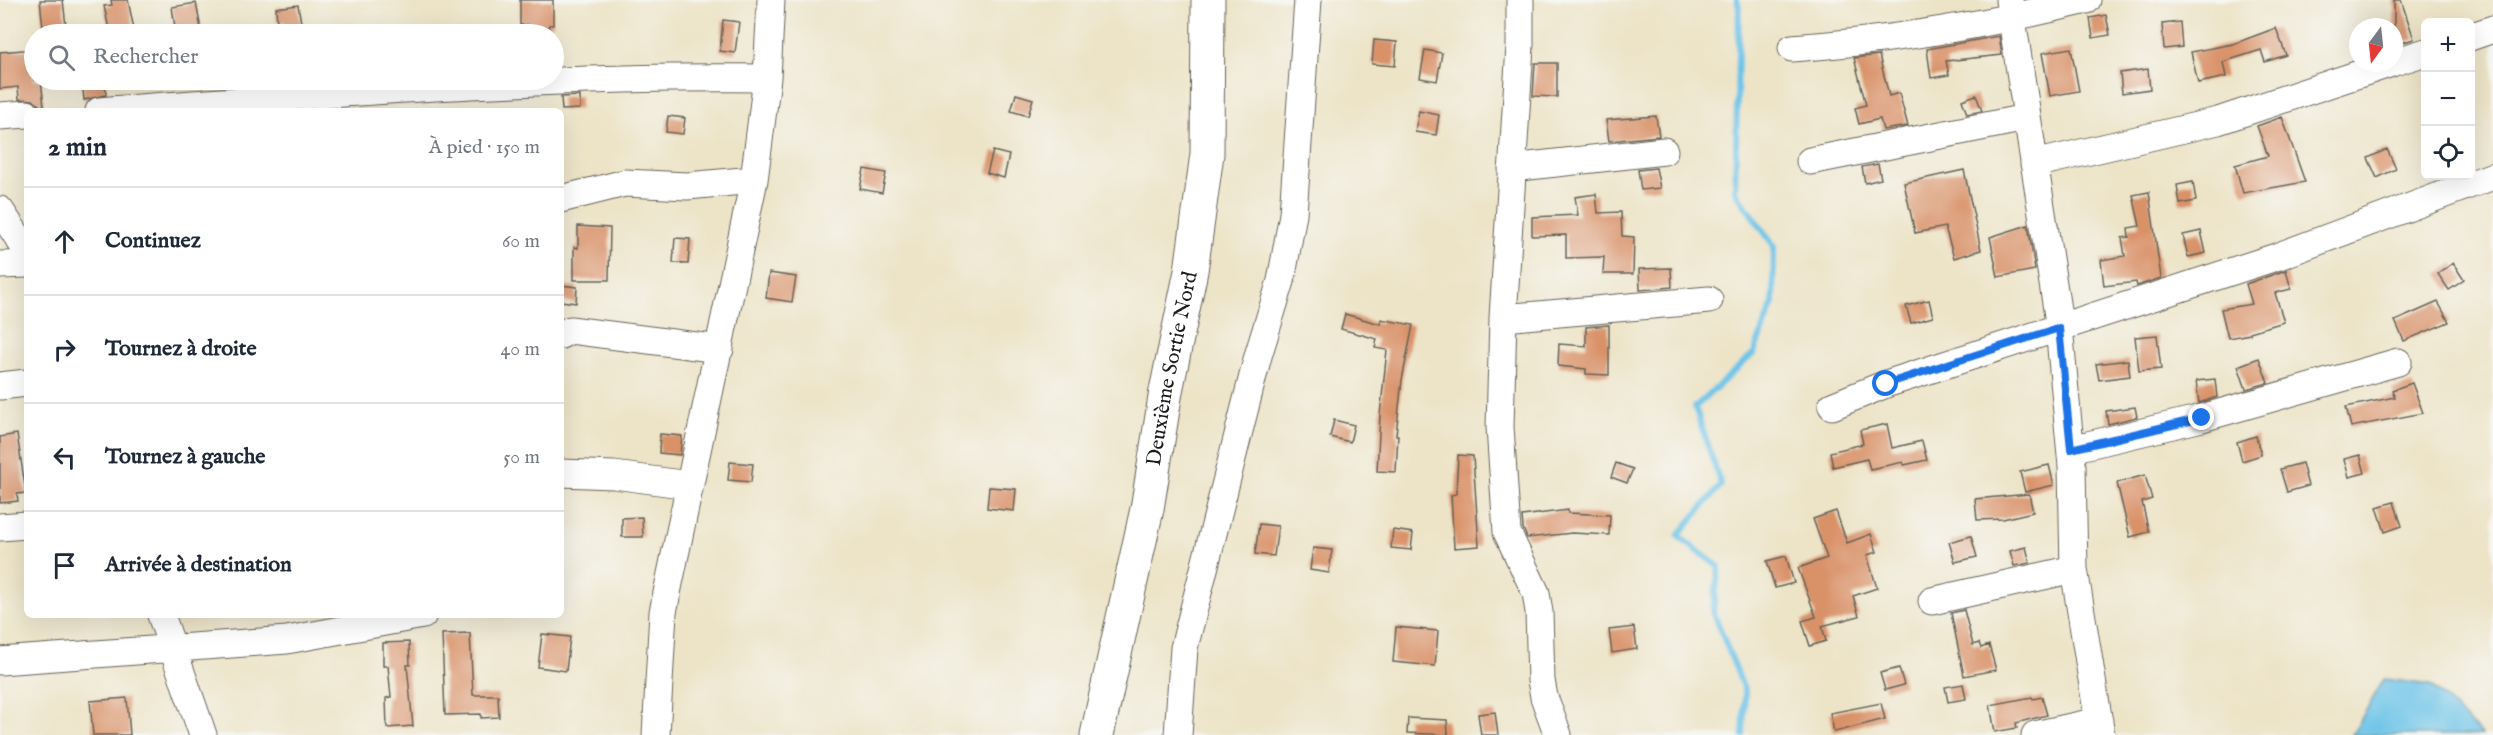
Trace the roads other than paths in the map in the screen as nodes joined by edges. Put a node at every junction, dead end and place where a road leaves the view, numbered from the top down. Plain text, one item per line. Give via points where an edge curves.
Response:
1 (771, 0) edge
2 (1208, 0) edge
3 (1308, 0) edge
4 (1520, 0) edge
5 (2087, 0) edge
6 (2011, 9) edge
7 (2493, 28) edge
8 (2475, 35) edge
9 (1792, 48) dead end
10 (2421, 54) edge
11 (2403, 60) edge
12 (2366, 72) edge
13 (767, 78) junction
14 (564, 81) edge
15 (400, 90) edge
16 (142, 108) edge
17 (24, 114) edge
18 (0, 116) edge
19 (2026, 118) junction
20 (1664, 151) dead end
21 (1810, 161) dead end
22 (2034, 164) junction
23 (1512, 168) junction
24 (2493, 176) edge
25 (754, 180) junction
26 (564, 198) edge
27 (0, 210) edge
28 (24, 246) edge
29 (24, 264) edge
30 (0, 265) edge
31 (1709, 300) dead end
32 (1503, 318) junction
33 (2059, 328) junction
34 (564, 333) edge
35 (720, 348) junction
36 (2398, 362) dead end
37 (24, 383) edge
38 (0, 386) edge
39 (1832, 406) dead end
40 (2071, 449) junction
41 (564, 473) edge
42 (689, 485) junction
43 (24, 525) edge
44 (0, 527) edge
45 (2074, 569) junction
46 (1932, 601) dead end
47 (162, 618) edge
48 (407, 618) edge
49 (172, 649) junction
50 (0, 662) edge
51 (2100, 728) edge
52 (203, 735) edge
53 (656, 735) edge
54 (1097, 735) edge
55 (1178, 735) edge
56 (1558, 735) edge
57 (2035, 735) edge

1 - 13 street
2 - 54 main road, Deuxième Sortie Nord via 1207,154 1191,271 1147,509
3 - 55 street via 1293,214 1281,281 1258,356 1184,648
4 - 23 street
5 - 6 street
6 - 9 street via 1843,44
6 - 19 street
7 - 8 street
10 - 11 street
12 - 22 street via 2218,121
13 - 14 street
13 - 25 street
15 - 16 street
17 - 18 street
19 - 21 street
19 - 22 street
20 - 23 street
22 - 33 street
23 - 32 street
24 - 33 street via 2276,257
25 - 26 street via 687,186 625,183
25 - 35 street
27 - 28 street
29 - 30 street
31 - 32 street
32 - 56 street via 1500,427 1507,532 1536,593 1541,680
33 - 39 street via 1886,384
33 - 40 street
34 - 35 street via 570,330
35 - 42 street
36 - 40 street via 2202,418
37 - 38 street
40 - 45 street
41 - 42 street
42 - 53 street via 663,612
43 - 44 street
45 - 46 street
45 - 51 street
47 - 49 street
48 - 49 street via 287,640
49 - 50 street
49 - 52 street
51 - 57 street

